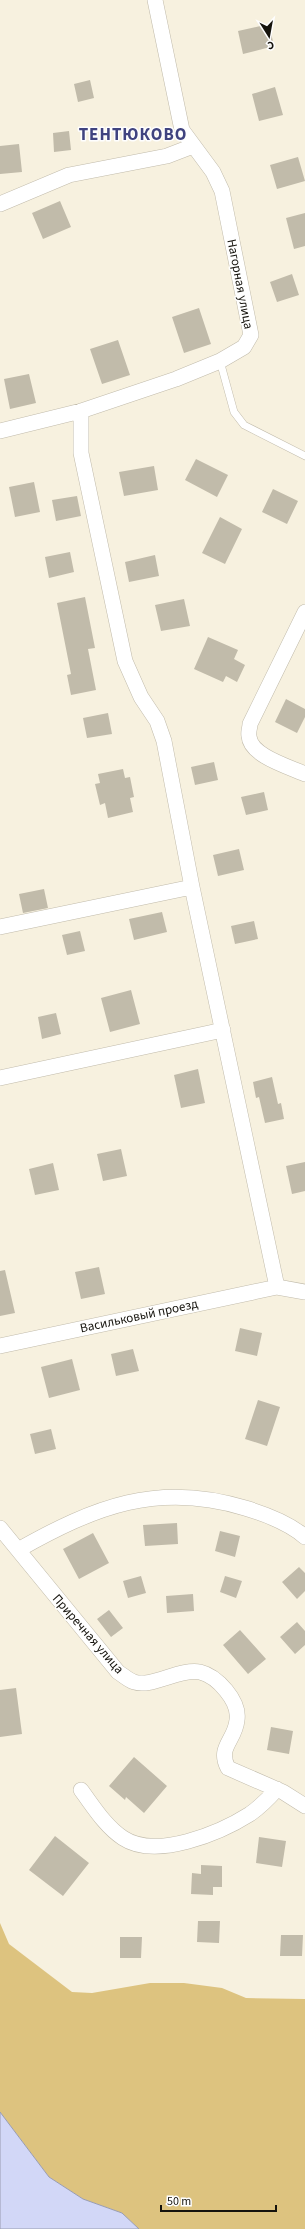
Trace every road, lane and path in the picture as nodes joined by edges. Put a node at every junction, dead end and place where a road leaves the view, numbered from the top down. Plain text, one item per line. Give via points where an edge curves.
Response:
1 (155, 0) edge
2 (193, 146) junction
3 (0, 204) edge
4 (220, 361) junction
5 (81, 411) junction
6 (0, 430) edge
7 (305, 456) edge
8 (305, 612) edge
9 (305, 774) edge
10 (192, 886) junction
11 (0, 927) edge
12 (223, 1030) junction
13 (0, 1078) edge
14 (277, 1287) junction
15 (305, 1292) edge
16 (0, 1346) edge
17 (0, 1528) edge
18 (305, 1537) edge
19 (18, 1550) junction
20 (277, 1789) junction
21 (81, 1790) dead end
22 (305, 1806) edge

1 - 2 street, Нагорная улица via 182,130
2 - 3 street via 167,156 69,175
2 - 4 street, Нагорная улица via 213,172 222,191 251,335 244,347
4 - 5 street, Нагорная улица
4 - 7 lane via 234,412 244,425
5 - 6 street, Нагорная улица
5 - 10 street via 81,453 123,654 141,697 157,721 164,741
8 - 9 street via 250,724 248,738 254,750
10 - 11 street
10 - 12 street
12 - 13 street
12 - 14 street
14 - 15 street
14 - 16 street, Васильковый проезд
17 - 19 street, Приречная улица
18 - 19 street via 264,1514 220,1500 179,1495 140,1499 99,1510 56,1528
19 - 20 street, Приречная улица via 118,1672 134,1682 194,1671 211,1675 224,1688 235,1706 238,1719 231,1740 224,1751 224,1760 228,1768
20 - 21 street via 250,1813 223,1828 188,1841 142,1846 123,1838 108,1824
20 - 22 street, Приречная улица

